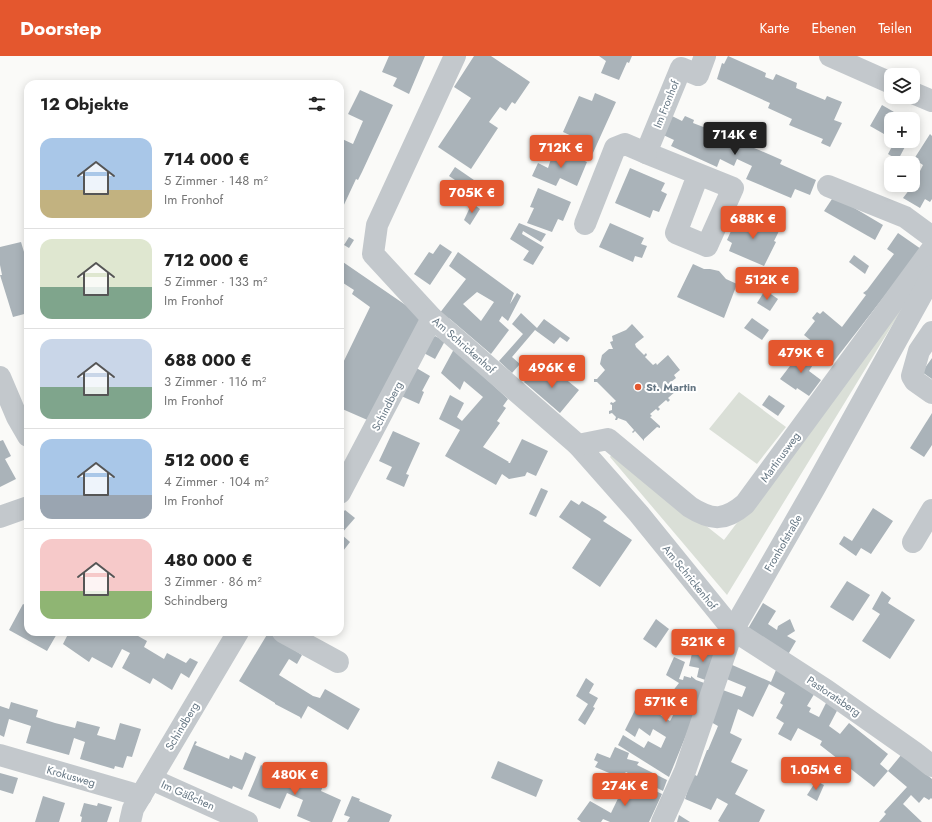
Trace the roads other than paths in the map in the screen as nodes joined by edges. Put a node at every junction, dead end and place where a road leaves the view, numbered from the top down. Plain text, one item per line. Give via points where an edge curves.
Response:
1 (455, 56) edge
2 (705, 56) edge
3 (830, 56) edge
4 (884, 80) edge
5 (920, 96) edge
6 (932, 101) edge
7 (646, 154) junction
8 (698, 174) dead end
9 (828, 186) dead end
10 (585, 224) dead end
11 (932, 237) edge
12 (932, 249) edge
13 (931, 280) edge
14 (432, 318) junction
15 (932, 332) edge
16 (0, 377) edge
17 (932, 393) edge
18 (22, 415) edge
19 (578, 445) junction
20 (344, 485) edge
21 (24, 508) edge
22 (932, 510) edge
23 (0, 517) edge
24 (913, 542) dead end
25 (733, 630) junction
26 (236, 636) edge
27 (290, 636) edge
28 (338, 662) dead end
29 (0, 755) edge
30 (932, 766) edge
31 (146, 788) junction
32 (130, 822) edge
33 (247, 822) edge
34 (662, 822) edge

1 - 14 street, Am Schrickenhof via 377,225 373,254
2 - 7 street, Im Fronhof via 698,75 681,68
3 - 4 street
5 - 6 street
7 - 8 street
7 - 10 street via 624,144 615,148
9 - 11 street via 905,216
12 - 19 street, Martinusweg via 745,504 734,514 716,518 702,515 608,439
13 - 25 street, Fronhofstraße
14 - 19 street, Am Schrickenhof
14 - 20 street, Schindberg
15 - 17 street via 919,352 912,376
16 - 18 street
19 - 25 street, Am Schrickenhof via 639,514
21 - 23 street
22 - 24 street
25 - 30 street, Pastoratsberg via 826,690
25 - 34 street, Fronhofstraße via 685,771
26 - 31 street, Schindberg
27 - 28 street
29 - 31 street, Krokusweg
31 - 32 street, Schindberg via 133,809
31 - 33 street, Im Gäßchen

